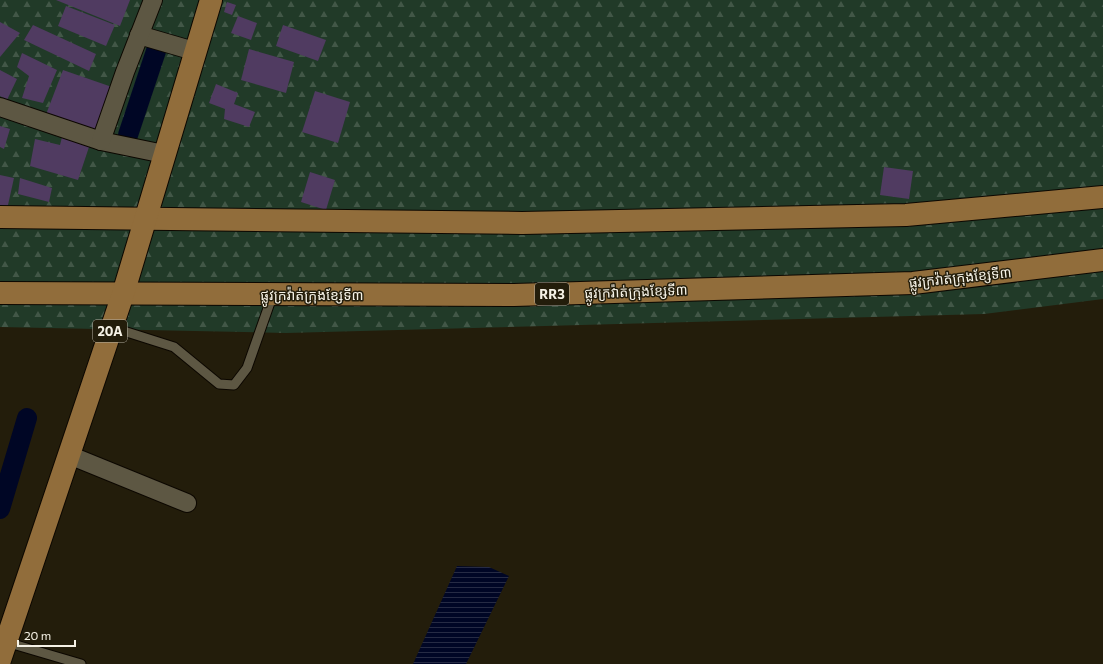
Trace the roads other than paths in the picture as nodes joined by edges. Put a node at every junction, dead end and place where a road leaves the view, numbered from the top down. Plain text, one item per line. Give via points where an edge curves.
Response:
1 (153, 0) edge
2 (211, 0) edge
3 (139, 36) junction
4 (194, 52) junction
5 (0, 107) edge
6 (101, 141) junction
7 (164, 154) junction
8 (1103, 197) edge
9 (0, 217) edge
10 (145, 219) junction
11 (1103, 260) edge
12 (0, 293) edge
13 (123, 294) junction
14 (273, 294) junction
15 (111, 327) junction
16 (69, 455) junction
17 (187, 503) dead end
18 (4, 640) edge
19 (81, 664) edge

1 - 3 street
2 - 4 main road, 20A
3 - 4 street
3 - 6 street
4 - 7 main road, 20A
5 - 6 street
6 - 7 street
7 - 10 main road, 20A
8 - 10 main road via 906,215 522,224
9 - 10 main road
10 - 13 main road, 20A
11 - 14 main road, ផ្លូវក្រវ៉ាត់ក្រុងខ្សែទី៣ / RR3 via 913,283 514,295
12 - 13 main road, ផ្លូវក្រវ៉ាត់ក្រុងខ្សែទី៣ / RR3
13 - 14 main road, ផ្លូវក្រវ៉ាត់ក្រុងខ្សែទី៣ / RR3
13 - 15 main road, 20A
14 - 15 lane via 247,368 234,385 219,384 174,347
15 - 16 main road, 20A
16 - 17 street
16 - 18 main road, 20A
18 - 19 lane

